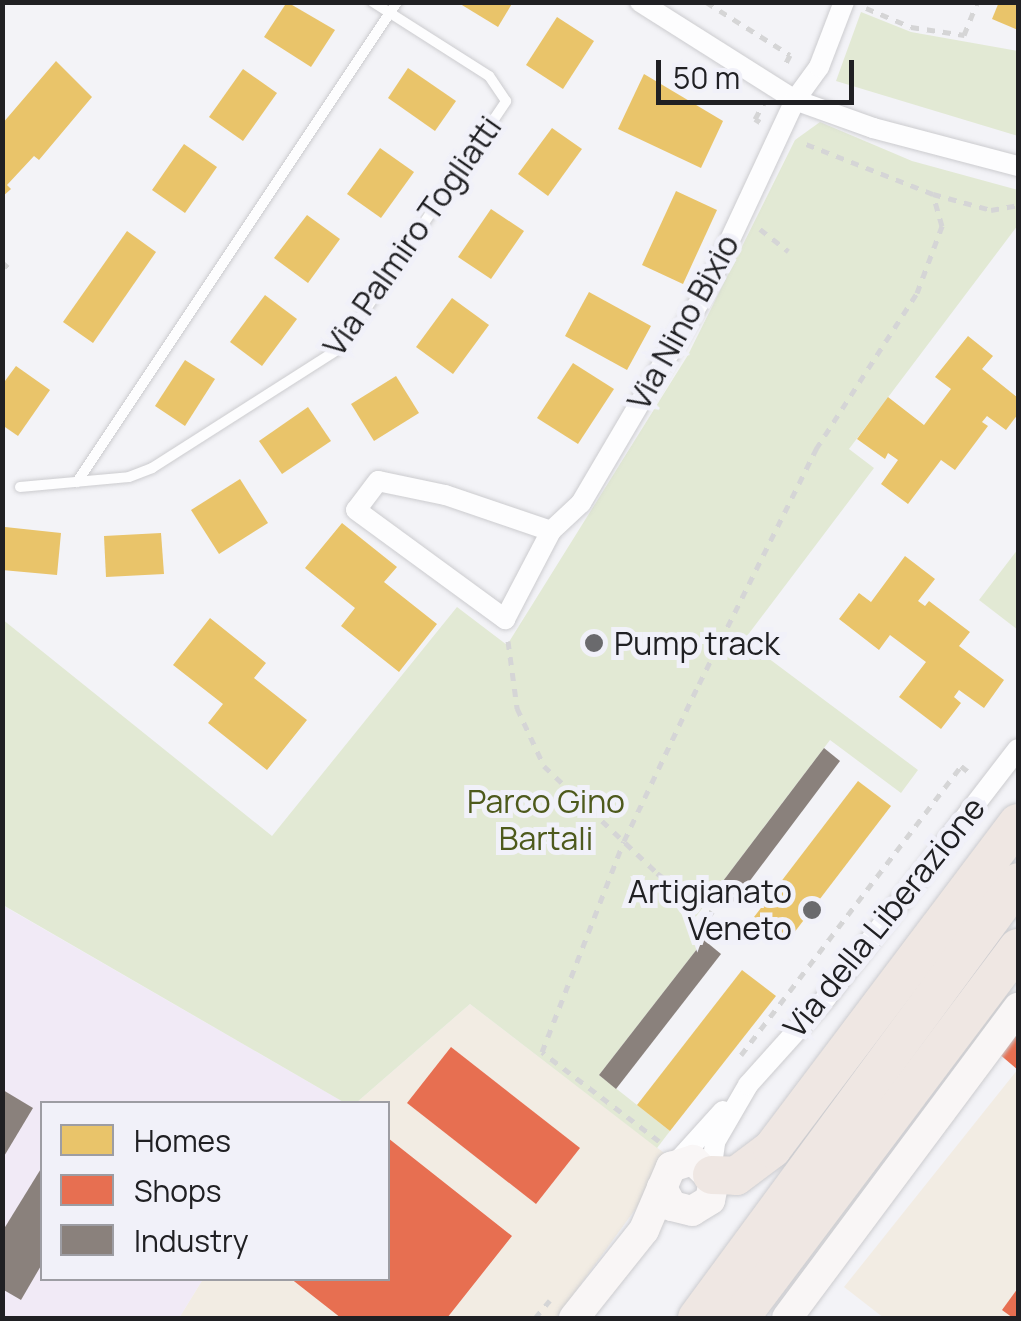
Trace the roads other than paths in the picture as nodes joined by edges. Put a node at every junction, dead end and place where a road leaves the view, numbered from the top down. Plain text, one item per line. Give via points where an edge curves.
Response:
1 (373, 2) edge
2 (640, 2) edge
3 (844, 2) edge
4 (394, 8) edge
5 (795, 100) junction
6 (1018, 166) edge
7 (76, 482) junction
8 (20, 487) dead end
9 (551, 531) junction
10 (1018, 749) edge
11 (1018, 823) edge
12 (1018, 882) edge
13 (1018, 948) edge
14 (1018, 1008) edge
15 (748, 1084) junction
16 (669, 1166) junction
17 (712, 1174) junction
18 (692, 1212) junction
19 (618, 1265) junction
20 (574, 1318) edge
21 (698, 1318) edge
22 (740, 1318) edge
23 (788, 1318) edge

1 - 4 lane, Via Palmiro Togliatti
2 - 5 street
3 - 5 street, Via Nino Bixio via 819,67
4 - 7 lane
4 - 7 lane, Via Palmiro Togliatti via 489,76 506,101 501,112 338,350 152,468
5 - 6 street
5 - 9 street, Via Nino Bixio via 707,289 580,503
7 - 8 lane, Via Palmiro Togliatti
9 - 9 street, Via Nino Bixio via 445,495 378,481 356,510 505,619
10 - 15 street, Via della Liberazione via 826,998
11 - 17 highway via 772,1148 736,1176
12 - 21 highway
13 - 22 highway
14 - 23 main road
15 - 16 street, Via della Liberazione
15 - 17 street, Via della Liberazione via 715,1142
16 - 17 main road via 698,1161
16 - 18 main road via 672,1206
16 - 19 main road, Via della Liberazione via 644,1230
17 - 18 main road, Via della Liberazione via 712,1196
18 - 19 main road, Via della Liberazione
19 - 20 main road, Via della Liberazione

